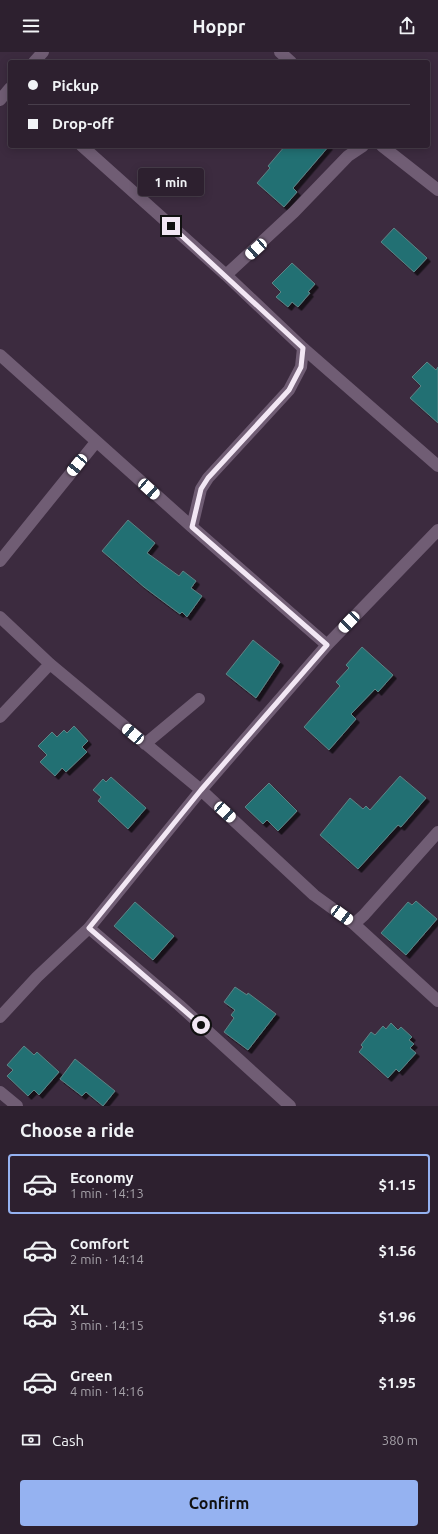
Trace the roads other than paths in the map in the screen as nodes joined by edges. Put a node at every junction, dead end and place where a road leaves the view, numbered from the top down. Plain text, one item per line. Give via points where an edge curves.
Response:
1 (43, 52) edge
2 (280, 52) edge
3 (36, 60) edge
4 (289, 60) edge
5 (8, 90) edge
6 (0, 100) edge
7 (84, 148) edge
8 (360, 148) edge
9 (385, 148) edge
10 (438, 190) edge
11 (226, 276) junction
12 (303, 348) junction
13 (0, 355) edge
14 (96, 442) junction
15 (438, 466) edge
16 (192, 527) junction
17 (438, 530) edge
18 (0, 561) edge
19 (0, 617) edge
20 (327, 645) junction
21 (50, 664) junction
22 (199, 698) dead end
23 (0, 717) edge
24 (145, 744) junction
25 (201, 790) junction
26 (438, 832) edge
27 (354, 924) junction
28 (89, 928) junction
29 (438, 1001) edge
30 (0, 1016) edge
31 (0, 1092) edge
32 (17, 1106) edge
33 (290, 1106) edge

1 - 3 street
2 - 4 street
5 - 6 street
7 - 11 street
8 - 11 street via 348,156
9 - 10 street
11 - 12 street
12 - 15 street
12 - 16 street via 301,367 289,390 208,478 201,489
13 - 14 street
14 - 16 street
14 - 18 street
16 - 20 street
17 - 20 street
19 - 21 street
20 - 25 street
21 - 23 street
21 - 24 street
22 - 24 street
24 - 25 street
25 - 27 street via 314,895
25 - 28 street
26 - 27 street
27 - 29 street
28 - 30 street
28 - 33 street via 179,1005
31 - 32 street

